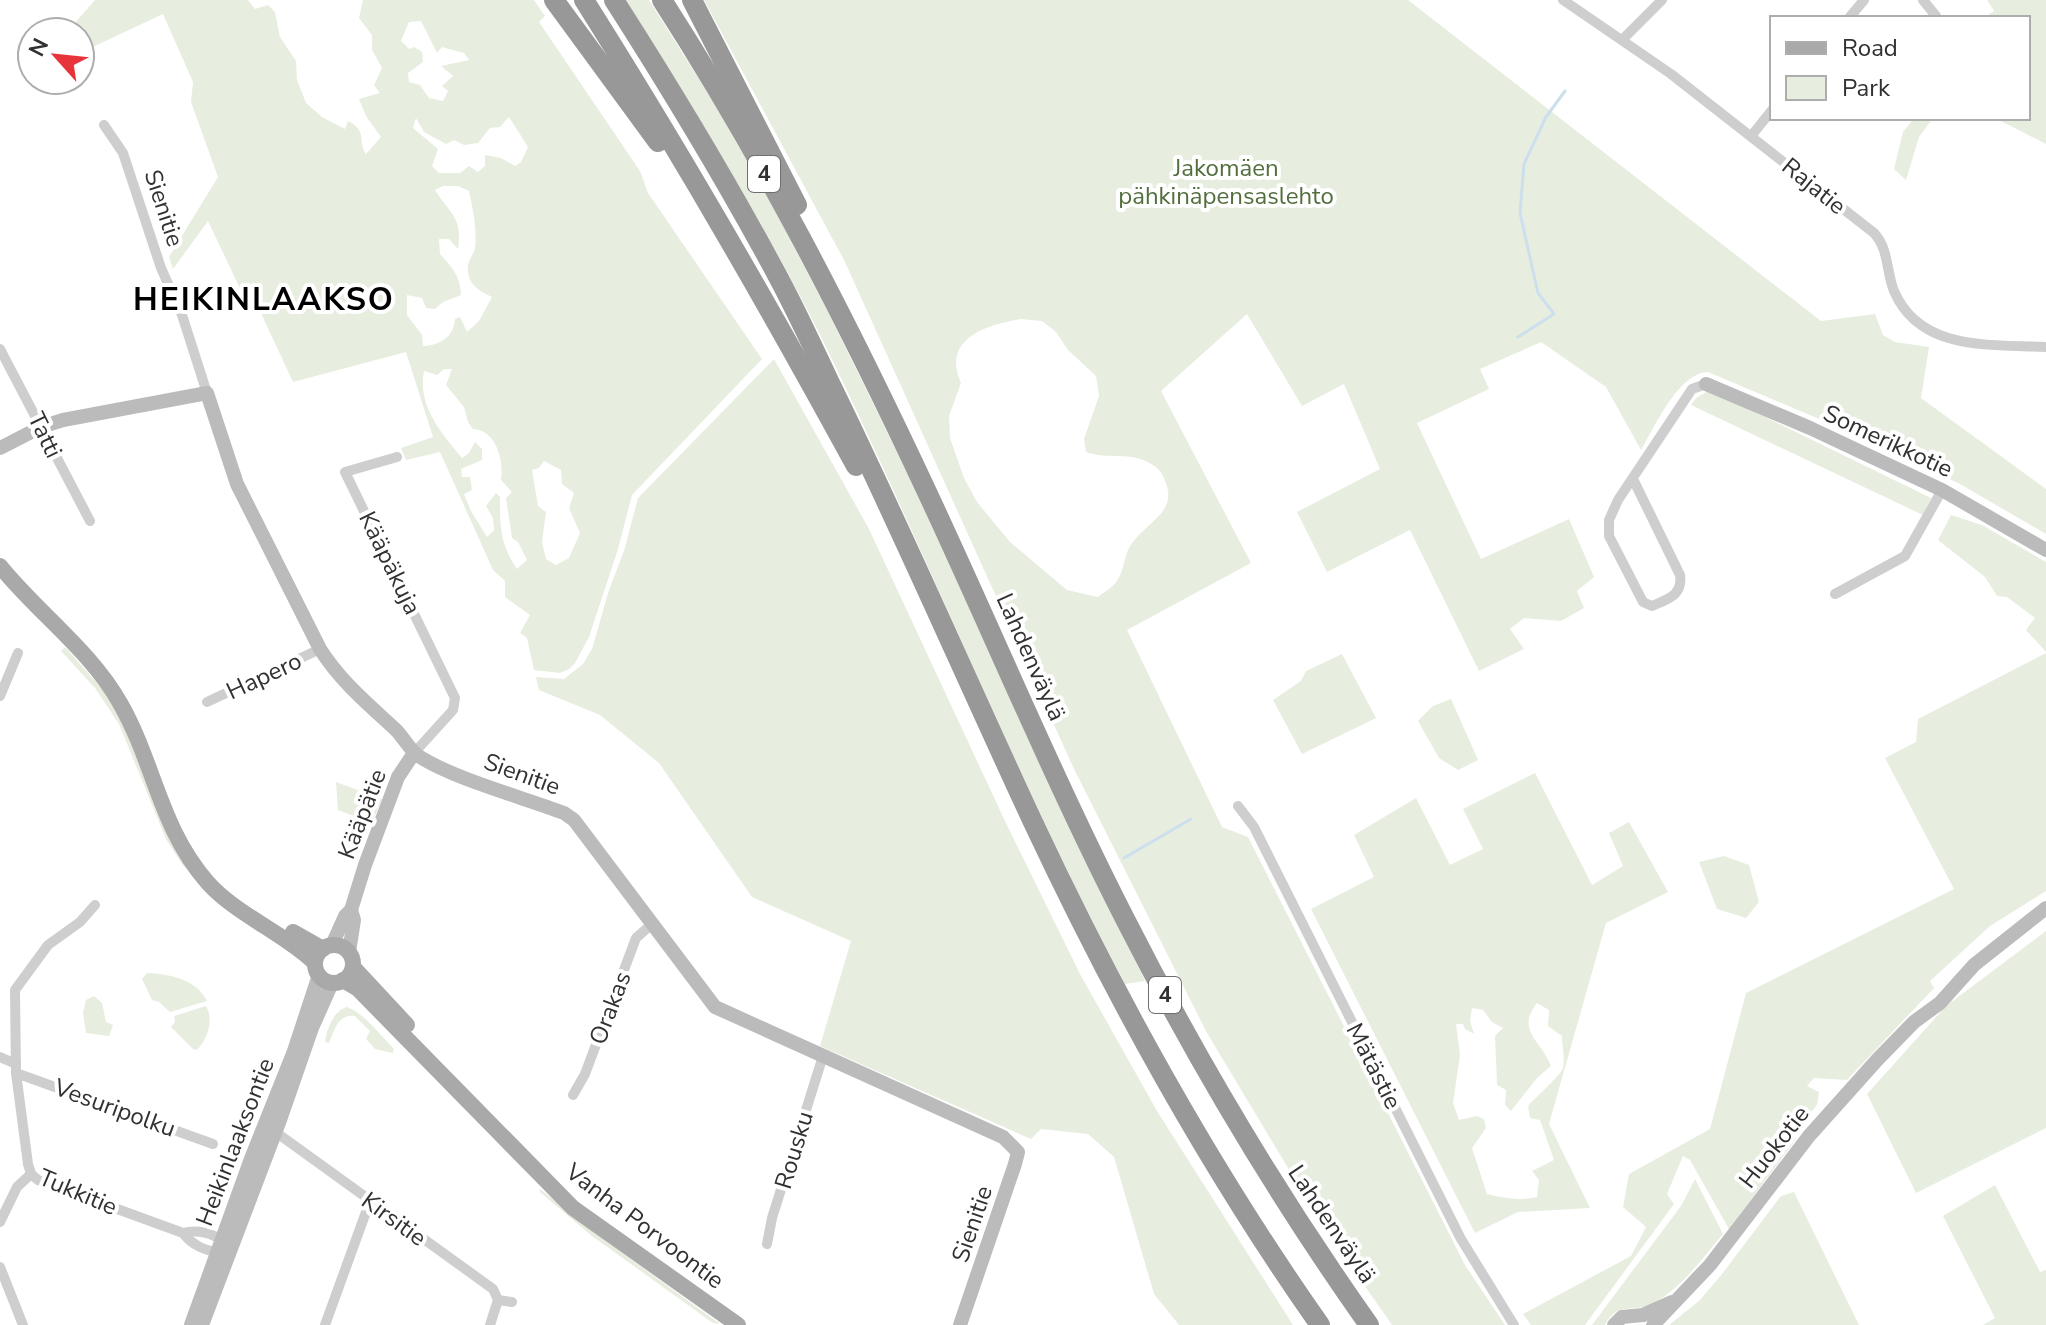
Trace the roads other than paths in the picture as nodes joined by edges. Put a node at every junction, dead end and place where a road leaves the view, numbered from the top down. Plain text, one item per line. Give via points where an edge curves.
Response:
1 (554, 0) edge
2 (584, 0) edge
3 (614, 0) edge
4 (662, 0) edge
5 (692, 0) edge
6 (1563, 0) edge
7 (1662, 0) edge
8 (1864, 0) edge
9 (1923, 0) edge
10 (1851, 16) edge
11 (1936, 16) edge
12 (1622, 40) junction
13 (1770, 112) edge
14 (104, 125) dead end
15 (1752, 135) junction
16 (756, 283) junction
17 (2046, 347) edge
18 (0, 349) edge
19 (860, 351) junction
20 (1706, 384) joint
21 (207, 393) junction
22 (41, 427) junction
23 (0, 448) edge
24 (397, 457) dead end
25 (1633, 479) junction
26 (1942, 490) junction
27 (90, 521) dead end
28 (2046, 550) edge
29 (916, 565) junction
30 (0, 566) edge
31 (1835, 594) dead end
32 (320, 649) junction
33 (18, 653) dead end
34 (0, 696) edge
35 (207, 702) dead end
36 (455, 703) joint
37 (414, 753) junction
38 (1238, 806) dead end
39 (95, 905) dead end
40 (2046, 908) edge
41 (652, 924) junction
42 (333, 964) junction
43 (823, 1056) junction
44 (0, 1057) edge
45 (16, 1068) junction
46 (573, 1095) dead end
47 (270, 1128) junction
48 (213, 1144) dead end
49 (31, 1174) junction
50 (370, 1201) junction
51 (0, 1222) edge
52 (767, 1244) dead end
53 (223, 1247) junction
54 (0, 1267) edge
55 (5, 1299) edge
56 (498, 1300) junction
57 (512, 1302) dead end
58 (1672, 1302) junction
59 (1640, 1321) edge
60 (23, 1325) edge
61 (191, 1325) edge
62 (202, 1325) edge
63 (325, 1325) edge
64 (490, 1325) edge
65 (738, 1325) edge
66 (960, 1325) edge
67 (1320, 1325) edge
68 (1369, 1325) edge
69 (1514, 1325) edge
70 (1614, 1325) edge
71 (1653, 1325) edge

1 - 16 highway
2 - 16 highway
3 - 29 highway, 4 via 777,274
4 - 19 highway, Lahdenväylä / 4 via 802,240
5 - 19 highway via 825,259
6 - 12 street, Rajatie
7 - 12 street
8 - 10 street
9 - 11 street
12 - 15 street, Rajatie
13 - 15 street
14 - 21 street, Sienitie via 123,153
15 - 17 street, Rajatie via 1881,240 1897,298 1919,325 1964,343
16 - 29 highway
18 - 22 street, Tatti
19 - 68 highway, Lahdenväylä / 4 via 1123,916 1230,1114
20 - 25 street via 1692,389
20 - 26 street, Somerikkotie
21 - 22 street
21 - 32 street, Sienitie via 237,484
22 - 23 street
22 - 27 street, Tatti
24 - 36 street, Kääpäkuja via 345,472
25 - 25 street via 1613,507 1609,536 1643,602 1652,606 1680,591 1680,575
26 - 28 street, Somerikkotie
26 - 31 street via 1905,556
29 - 67 highway, 4 via 1034,823 1140,1033 1244,1212
30 - 42 main road, Vanha Porvoontie via 110,687 130,722 170,828 208,882 301,950
32 - 35 street, Hapero
32 - 37 street, Sienitie via 350,689
33 - 34 street
36 - 37 street, Kääpätie
37 - 41 street, Sienitie via 564,813 582,828
37 - 42 street, Kääpätie via 398,777 351,910 354,920
38 - 69 street, Mätästie via 1254,827 1461,1239
39 - 45 street, Tukkitie via 48,945 15,990
40 - 58 street, Huokotie via 1942,988 1809,1136 1710,1265
41 - 43 street, Sienitie via 715,1007
41 - 46 street, Orakas via 636,938
42 - 47 street, Heikinlaaksontie
42 - 65 main road, Vanha Porvoontie via 449,1074 460,1092 573,1208
43 - 52 street, Rousku
43 - 66 street, Sienitie via 1003,1137 1018,1152
44 - 45 street, Vesuripolku
45 - 48 street, Vesuripolku
45 - 49 street, Tukkitie
47 - 50 street, Kirsitie
47 - 53 street, Heikinlaaksontie
49 - 51 street via 17,1187
49 - 53 street, Tukkitie via 183,1233 193,1230
50 - 56 street, Kirsitie via 493,1289
50 - 63 street
53 - 61 street, Heikinlaaksontie
53 - 62 street, Heikinlaaksontie
54 - 55 street
55 - 60 street
56 - 57 street
56 - 64 street
58 - 59 street, Huokotie
58 - 71 street, Huokotie
59 - 70 street, Huokotie via 1622,1317

